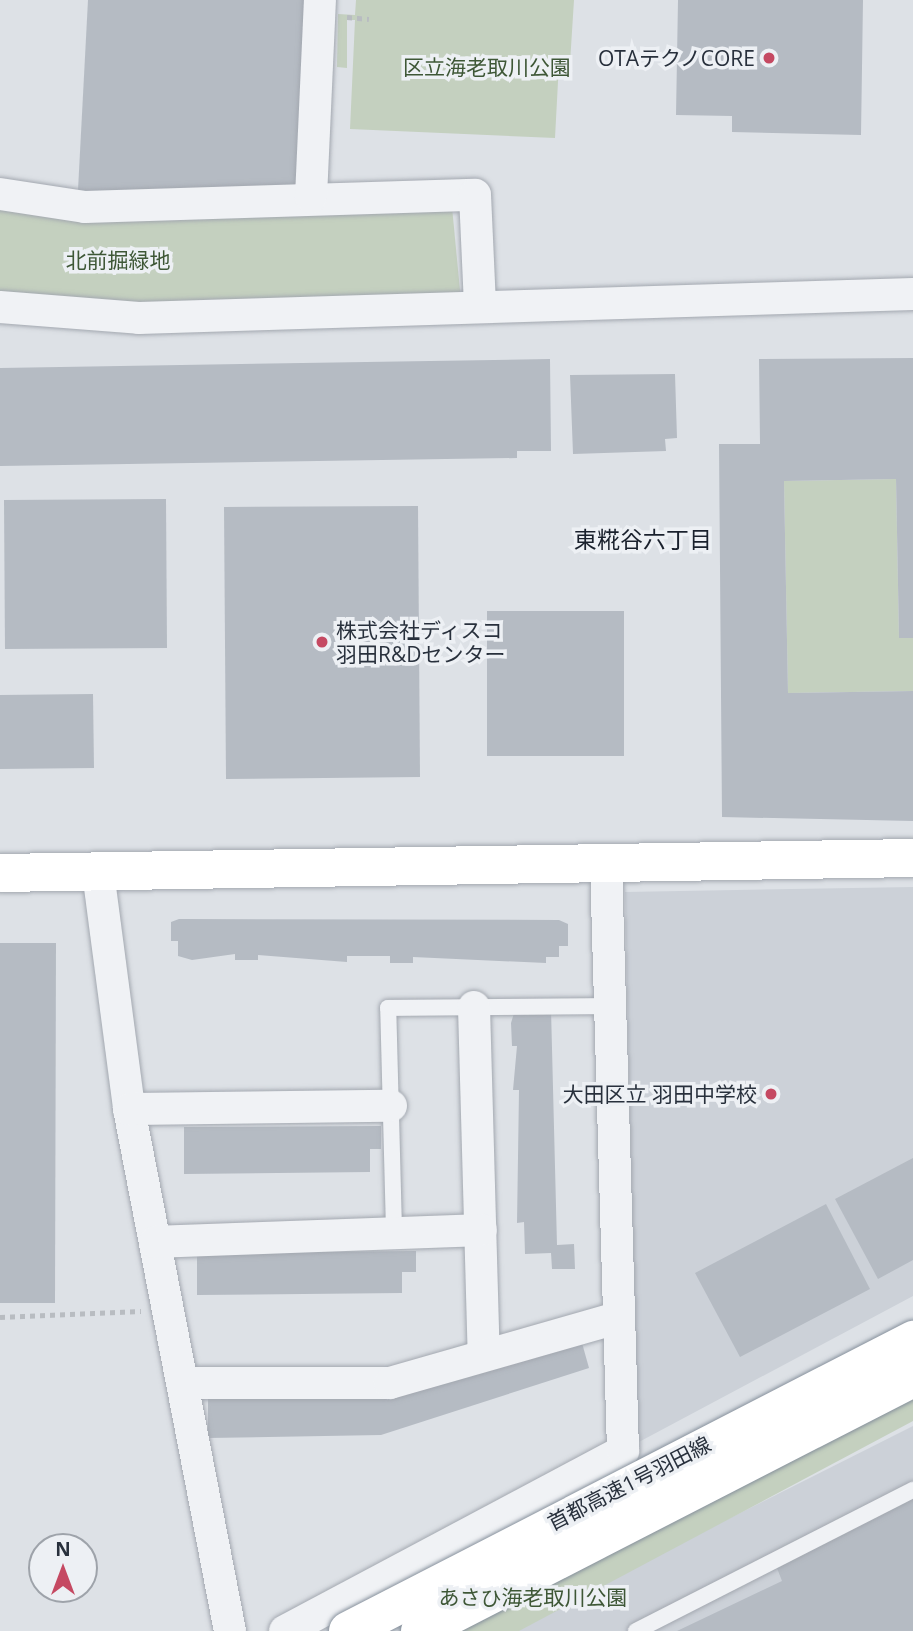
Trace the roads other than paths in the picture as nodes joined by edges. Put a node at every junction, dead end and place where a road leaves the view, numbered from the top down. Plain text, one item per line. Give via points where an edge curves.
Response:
1 (320, 0) edge
2 (0, 194) edge
3 (311, 197) junction
4 (913, 294) edge
5 (480, 295) junction
6 (0, 307) edge
7 (913, 858) edge
8 (606, 863) junction
9 (98, 872) junction
10 (0, 873) edge
11 (608, 1006) junction
12 (474, 1007) junction
13 (391, 1105) junction
14 (129, 1110) junction
15 (394, 1230) junction
16 (481, 1230) junction
17 (155, 1242) junction
18 (617, 1318) junction
19 (913, 1340) edge
20 (484, 1355) junction
21 (913, 1378) edge
22 (183, 1383) junction
23 (913, 1490) edge
24 (230, 1631) edge
25 (285, 1631) edge
26 (348, 1631) edge
27 (420, 1631) edge
28 (636, 1631) edge

1 - 3 street
2 - 3 street via 85,207
3 - 5 street via 475,195
4 - 5 street
5 - 6 street via 139,318
7 - 8 main road
8 - 9 main road
8 - 11 street
9 - 10 main road
9 - 14 street
11 - 12 lane
11 - 18 street
12 - 13 lane via 388,1008
12 - 16 street
13 - 14 street
13 - 15 lane
14 - 17 street
15 - 16 street
15 - 17 street
16 - 20 street
17 - 22 street
18 - 20 street
18 - 25 street via 623,1451
19 - 26 main road, 首都高速1号羽田線, bridge
20 - 22 street via 390,1383
21 - 27 main road, 首都高速1号羽田線, bridge
22 - 24 street
23 - 28 lane

